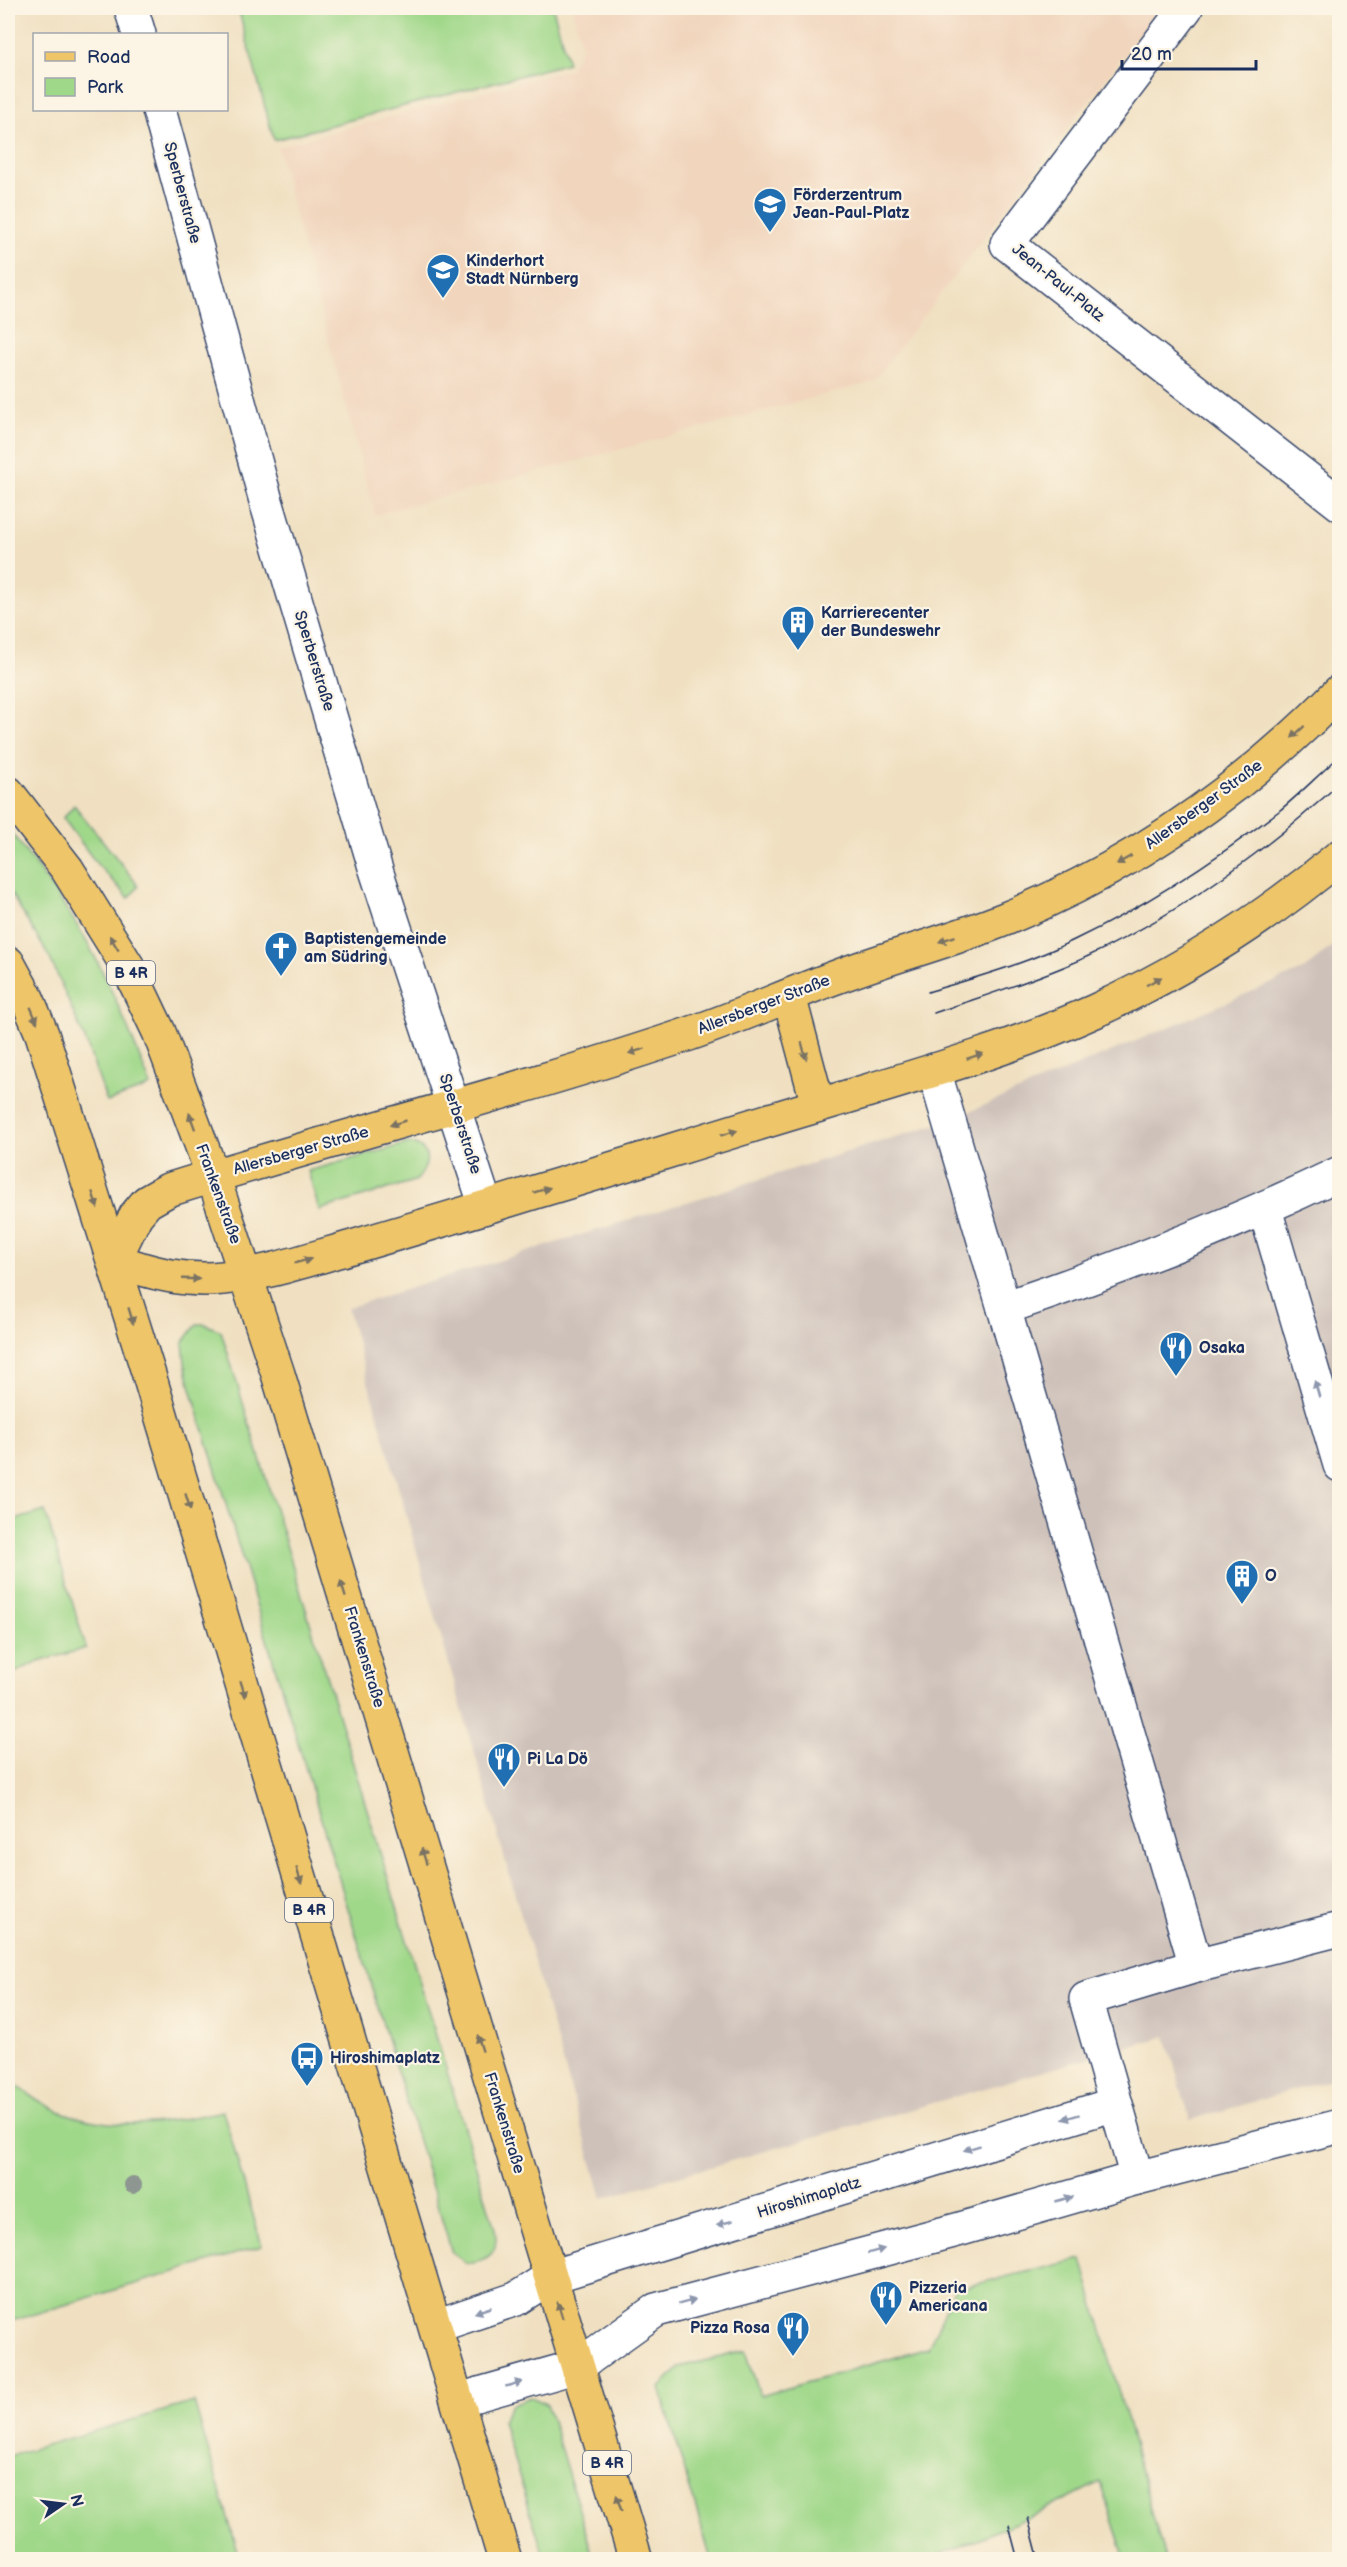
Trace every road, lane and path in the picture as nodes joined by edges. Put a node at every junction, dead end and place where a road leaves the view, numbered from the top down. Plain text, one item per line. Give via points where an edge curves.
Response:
1 (131, 8) edge
2 (1186, 8) edge
3 (139, 33) edge
4 (159, 111) edge
5 (1340, 504) edge
6 (1340, 691) edge
7 (8, 793) edge
8 (1340, 856) edge
9 (8, 963) edge
10 (789, 996) junction
11 (934, 1070) junction
12 (818, 1105) junction
13 (454, 1106) junction
14 (1340, 1173) edge
15 (213, 1176) junction
16 (486, 1207) junction
17 (1265, 1209) junction
18 (114, 1260) junction
19 (247, 1275) junction
20 (1004, 1308) junction
21 (1340, 1465) edge
22 (1340, 1929) edge
23 (1196, 1966) junction
24 (1115, 2104) junction
25 (1340, 2126) edge
26 (1137, 2178) junction
27 (550, 2277) junction
28 (436, 2326) junction
29 (578, 2366) junction
30 (458, 2400) junction
31 (505, 2559) edge
32 (636, 2559) edge

1 - 3 street
2 - 5 street, Jean-Paul-Platz via 1007,244
4 - 13 street, Sperberstraße via 266,501 375,867
6 -> 10 main road, Allersberger Straße via 1232,789 1135,854 1001,920
15 -> 7 main road, Frankenstraße / B 4R via 159,1032 128,967 72,876
11 -> 8 main road via 1062,1025 1122,998 1236,932
9 -> 18 main road, B 4R via 42,1034
10 -> 12 main road
10 -> 13 main road, Allersberger Straße via 655,1046
11 - 12 main road
11 - 20 street
16 -> 12 main road
13 -> 15 main road, Allersberger Straße
13 - 16 street, Sperberstraße
14 - 17 street
15 - 18 main road, Allersberger Straße via 168,1190 147,1202 136,1215
15 - 19 main road, Frankenstraße / B 4R
19 -> 16 main road
17 - 20 street via 1106,1274
21 -> 17 street
18 -> 19 main road via 180,1278
18 -> 28 main road, B 4R
27 -> 19 main road, Frankenstraße / B 4R
20 - 23 street
22 - 23 street
23 - 24 street via 1086,1999
24 - 26 street
24 -> 27 street, Hiroshimaplatz
25 - 26 street
29 -> 26 street via 656,2310
27 -> 28 street, Hiroshimaplatz via 516,2299
29 -> 27 main road, Frankenstraße / B 4R
28 - 30 main road, B 4R
30 -> 29 street
32 -> 29 main road, Frankenstraße / B 4R
30 - 31 main road, B 4R

